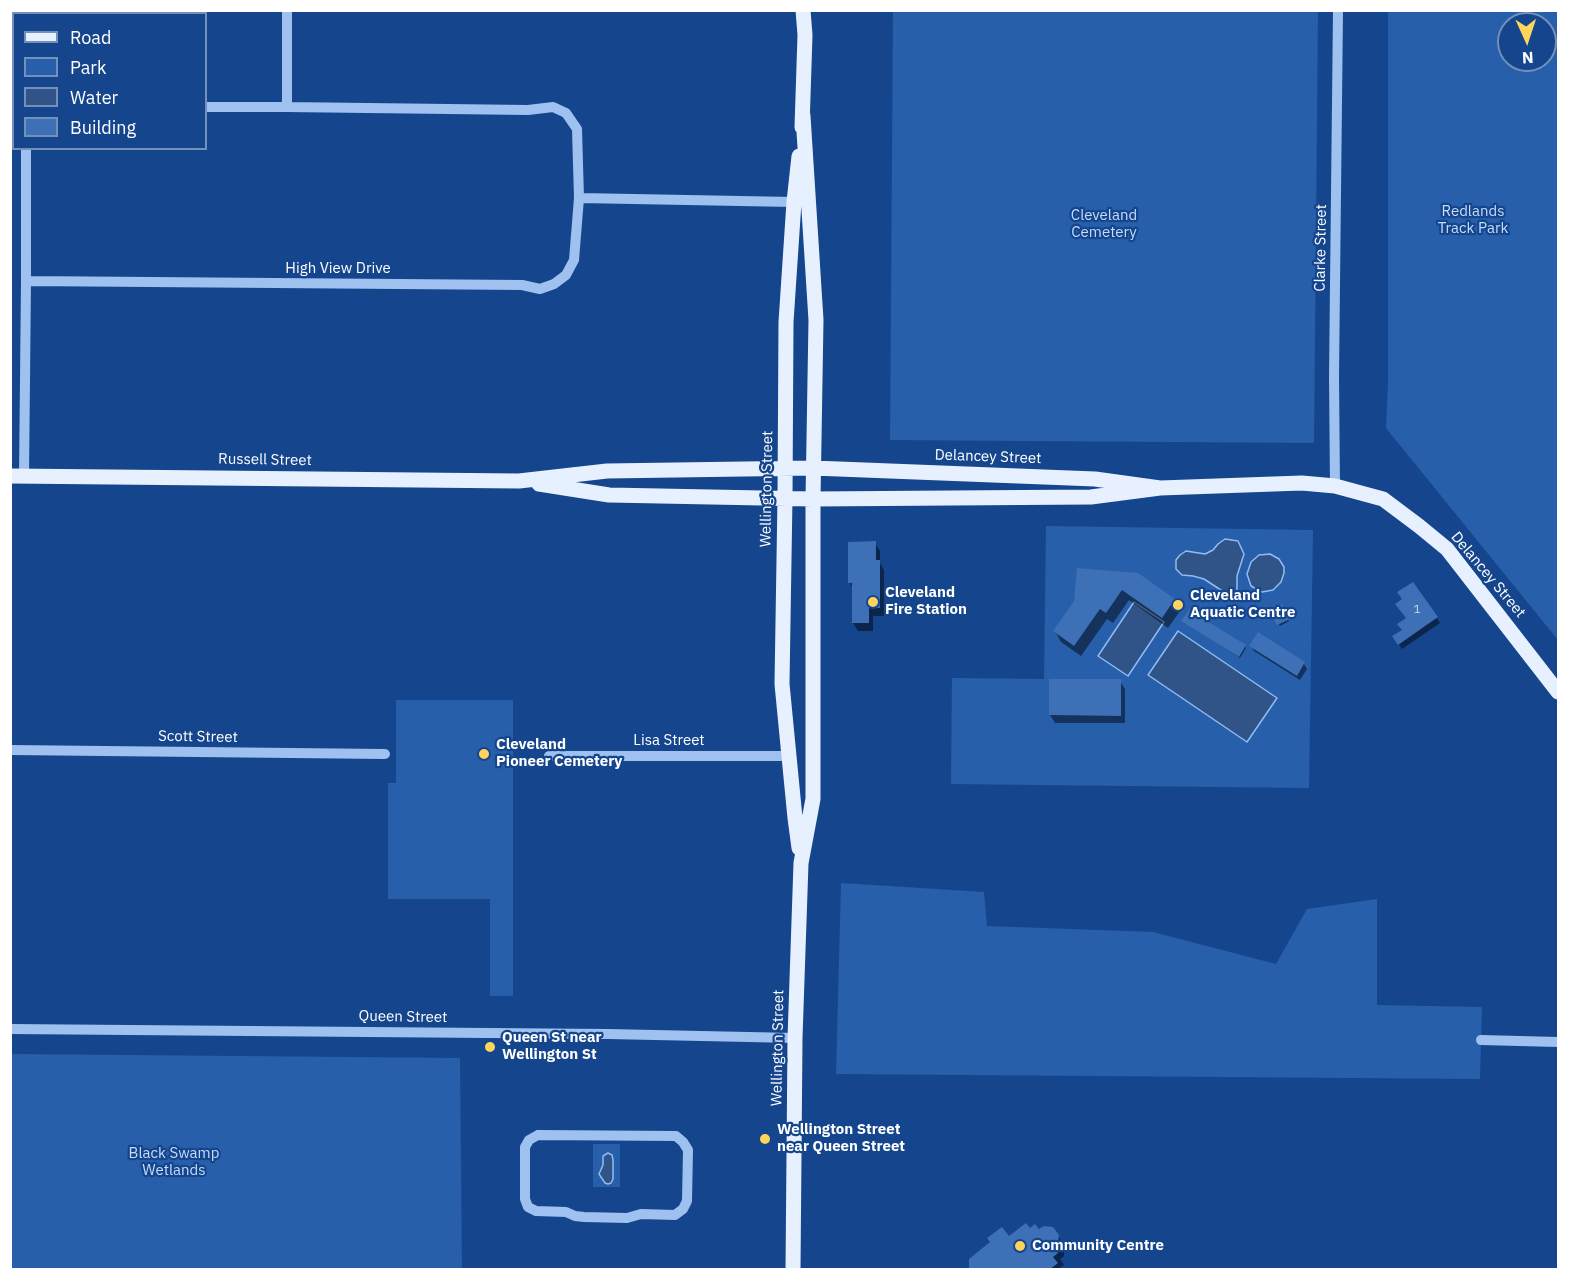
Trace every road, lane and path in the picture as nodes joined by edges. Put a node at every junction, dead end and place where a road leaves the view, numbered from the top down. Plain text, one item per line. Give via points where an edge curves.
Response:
1 (287, 10) edge
2 (802, 10) edge
3 (810, 10) edge
4 (1338, 10) edge
5 (806, 35) junction
6 (207, 107) edge
7 (287, 107) junction
8 (803, 116) junction
9 (26, 150) edge
10 (579, 198) junction
11 (794, 202) junction
12 (26, 281) junction
13 (785, 468) junction
14 (813, 468) junction
15 (17, 476) edge
16 (519, 481) junction
17 (1335, 486) junction
18 (1160, 488) junction
19 (785, 497) junction
20 (813, 499) junction
21 (1558, 692) edge
22 (10, 750) edge
23 (385, 754) dead end
24 (549, 756) dead end
25 (790, 756) junction
26 (801, 863) junction
27 (10, 1029) edge
28 (795, 1038) junction
29 (1481, 1040) dead end
30 (1558, 1042) edge
31 (607, 1135) joint
32 (793, 1269) edge

1 - 7 street
2 - 5 main road, Wellington Street
3 - 5 main road, Wellington Street
4 - 17 street, Clarke Street
5 - 8 main road, Wellington Street
6 - 7 street, High View Drive
7 - 10 street, High View Drive via 553,107 566,113 577,129
8 - 11 main road, Wellington Street
8 - 14 main road, Wellington Street via 816,320
9 - 12 street
10 - 11 street
10 - 12 street, High View Drive via 574,260 566,275 540,289 522,285
11 - 13 main road, Wellington Street via 786,322
12 - 15 street
13 - 14 main road, Russell Street
13 - 16 main road, Russell Street via 607,471
13 - 19 main road, Wellington Street
14 - 18 main road, Delancey Street via 1095,479
14 - 20 main road, Wellington Street
15 - 16 main road, Russell Street
16 - 19 main road, Russell Street via 609,495
17 - 18 main road, Delancey Street via 1302,483
17 - 21 main road, Delancey Street via 1383,499 1447,549
18 - 20 main road, Delancey Street via 1091,497
19 - 20 main road, Russell Street
19 - 25 main road, Wellington Street via 782,684
20 - 26 main road, Wellington Street via 813,799
22 - 23 street, Scott Street
24 - 25 street, Lisa Street
25 - 26 main road, Wellington Street
26 - 28 main road, Wellington Street
27 - 28 street, Queen Street
28 - 32 main road, Wellington Street
29 - 30 street
31 - 31 street via 538,1135 529,1140 525,1148 528,1207 536,1212 627,1218 675,1215 683,1209 687,1202 688,1150 683,1142 676,1136

